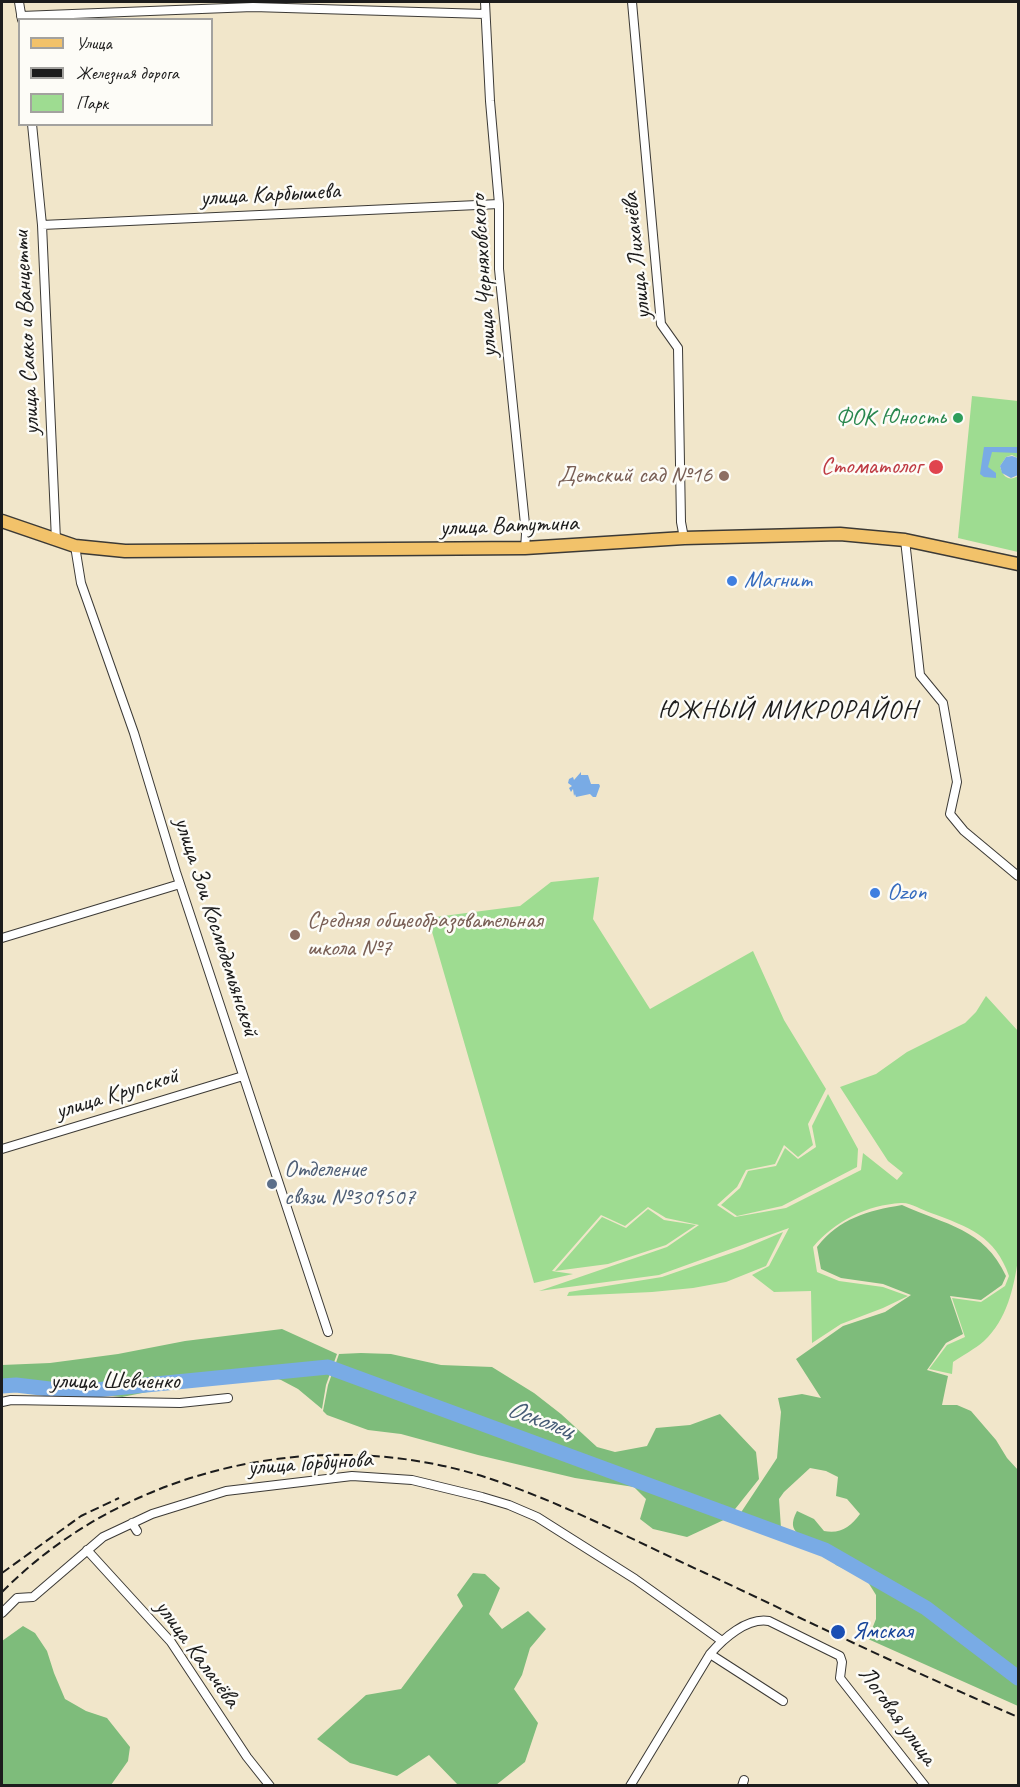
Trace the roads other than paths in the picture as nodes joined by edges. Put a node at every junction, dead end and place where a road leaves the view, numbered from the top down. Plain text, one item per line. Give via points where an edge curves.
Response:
1 (19, 2) edge
2 (485, 2) edge
3 (632, 2) edge
4 (485, 14) junction
5 (21, 18) edge
6 (32, 126) edge
7 (499, 204) junction
8 (42, 225) junction
9 (2, 520) edge
10 (684, 538) junction
11 (56, 540) junction
12 (905, 540) junction
13 (75, 546) junction
14 (525, 548) junction
15 (1018, 564) edge
16 (1018, 876) edge
17 (180, 884) junction
18 (2, 938) edge
19 (243, 1076) junction
20 (2, 1149) edge
21 (328, 1332) dead end
22 (228, 1398) dead end
23 (2, 1402) edge
24 (132, 1523) junction
25 (137, 1532) dead end
26 (87, 1550) junction
27 (2, 1613) edge
28 (722, 1641) junction
29 (710, 1654) junction
30 (783, 1701) dead end
31 (270, 1785) edge
32 (630, 1785) edge
33 (925, 1785) edge

1 - 5 street
2 - 4 street, улица Черняховского
3 - 10 street, улица Лихачёва via 661,324 678,348
4 - 5 street via 253,7
4 - 7 street, улица Черняховского
6 - 8 street, улица Сакко и Ванцетти
7 - 8 street, улица Карбышева
7 - 14 street, улица Черняховского via 499,269
8 - 11 street, улица Сакко и Ванцетти
9 - 11 main road, улица Ватутина
10 - 12 main road, улица Ватутина via 840,534
10 - 14 main road, улица Ватутина
11 - 13 main road, улица Ватутина
12 - 15 main road, улица Ватутина
12 - 16 street via 920,675 943,703 957,782 950,814 963,831
13 - 14 main road, улица Ватутина via 144,551
13 - 17 street, улица Зои Космодемьянской via 81,582 134,733
17 - 18 street
17 - 19 street, улица Зои Космодемьянской
19 - 20 street, улица Крупской
19 - 21 street, улица Зои Космодемьянской
22 - 23 street, улица Шевченко via 180,1403
24 - 25 street
24 - 26 street, улица Горбунова
24 - 28 street, улица Горбунова via 225,1491 352,1476 412,1480 482,1497 537,1517 635,1579
26 - 27 street, улица Горбунова via 33,1597 17,1598
26 - 31 street, улица Калачёва via 171,1642
28 - 29 street
28 - 33 street, Логовая улица via 761,1620 840,1656 840,1678
29 - 30 street
29 - 32 street

